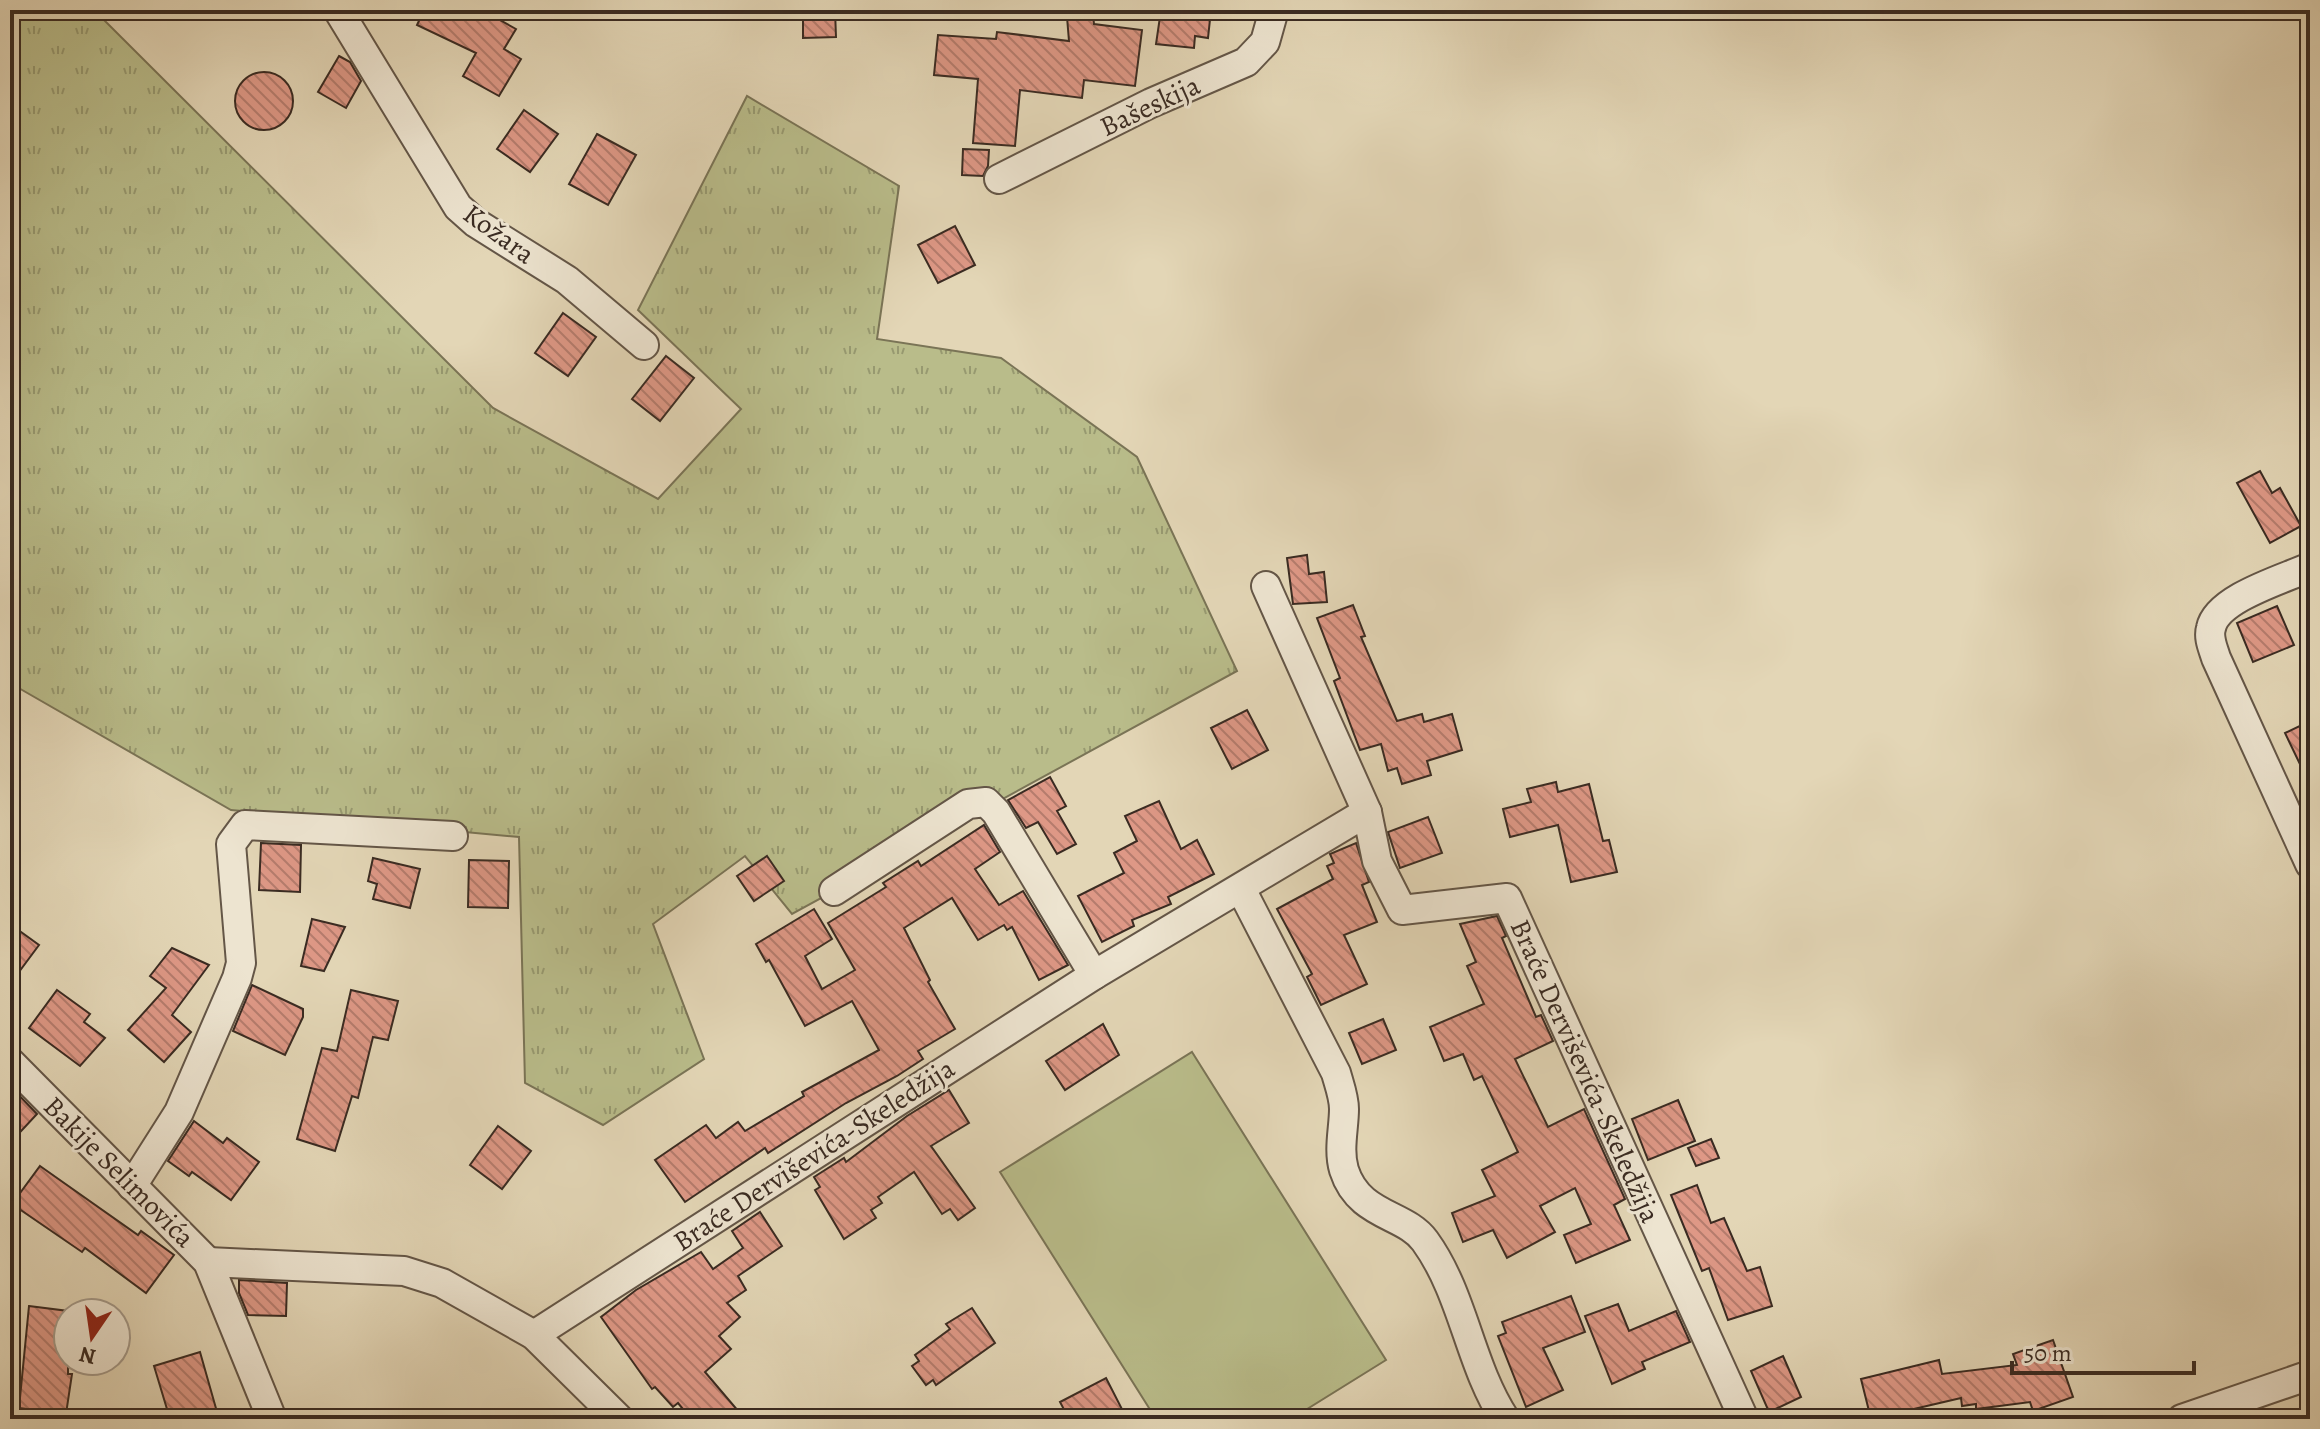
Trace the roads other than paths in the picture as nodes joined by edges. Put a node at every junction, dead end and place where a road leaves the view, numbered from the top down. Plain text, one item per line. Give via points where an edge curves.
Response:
1 (338, 10) edge
2 (1274, 10) edge
3 (999, 179) dead end
4 (644, 345) dead end
5 (2310, 567) edge
6 (1266, 586) dead end
7 (1367, 812) junction
8 (453, 836) dead end
9 (2310, 864) edge
10 (1241, 889) junction
11 (834, 891) dead end
12 (1094, 975) junction
13 (10, 1062) edge
14 (132, 1186) junction
15 (208, 1262) junction
16 (534, 1335) junction
17 (2310, 1375) edge
18 (272, 1419) edge
19 (619, 1419) edge
20 (1505, 1419) edge
21 (1744, 1419) edge
22 (2182, 1419) edge

1 - 4 street, Kožara via 458,207 567,280
2 - 3 street, Bašeskija via 1265,42 1246,62
5 - 9 street via 2232,601 2216,614 2210,635
6 - 7 street
7 - 10 street, Braće Derviševića-Skeledžija
7 - 21 street, Braće Derviševića-Skeledžija via 1377,861 1402,910 1507,898
8 - 14 street via 245,825 236,834 231,844 241,963 237,978 179,1112
10 - 12 street, Braće Derviševića-Skeledžija
10 - 20 street via 1336,1073 1344,1105 1343,1167 1351,1184 1369,1205 1422,1237 1451,1289 1487,1388
11 - 12 street via 968,804 986,802
12 - 16 street, Braće Derviševića-Skeledžija
13 - 14 street, Bakije Selimovića
14 - 15 street, Bakije Selimovića
15 - 16 street, Bakije Selimovića via 404,1271 442,1283
15 - 18 street
16 - 19 street, Bakije Selimovića
17 - 22 street

